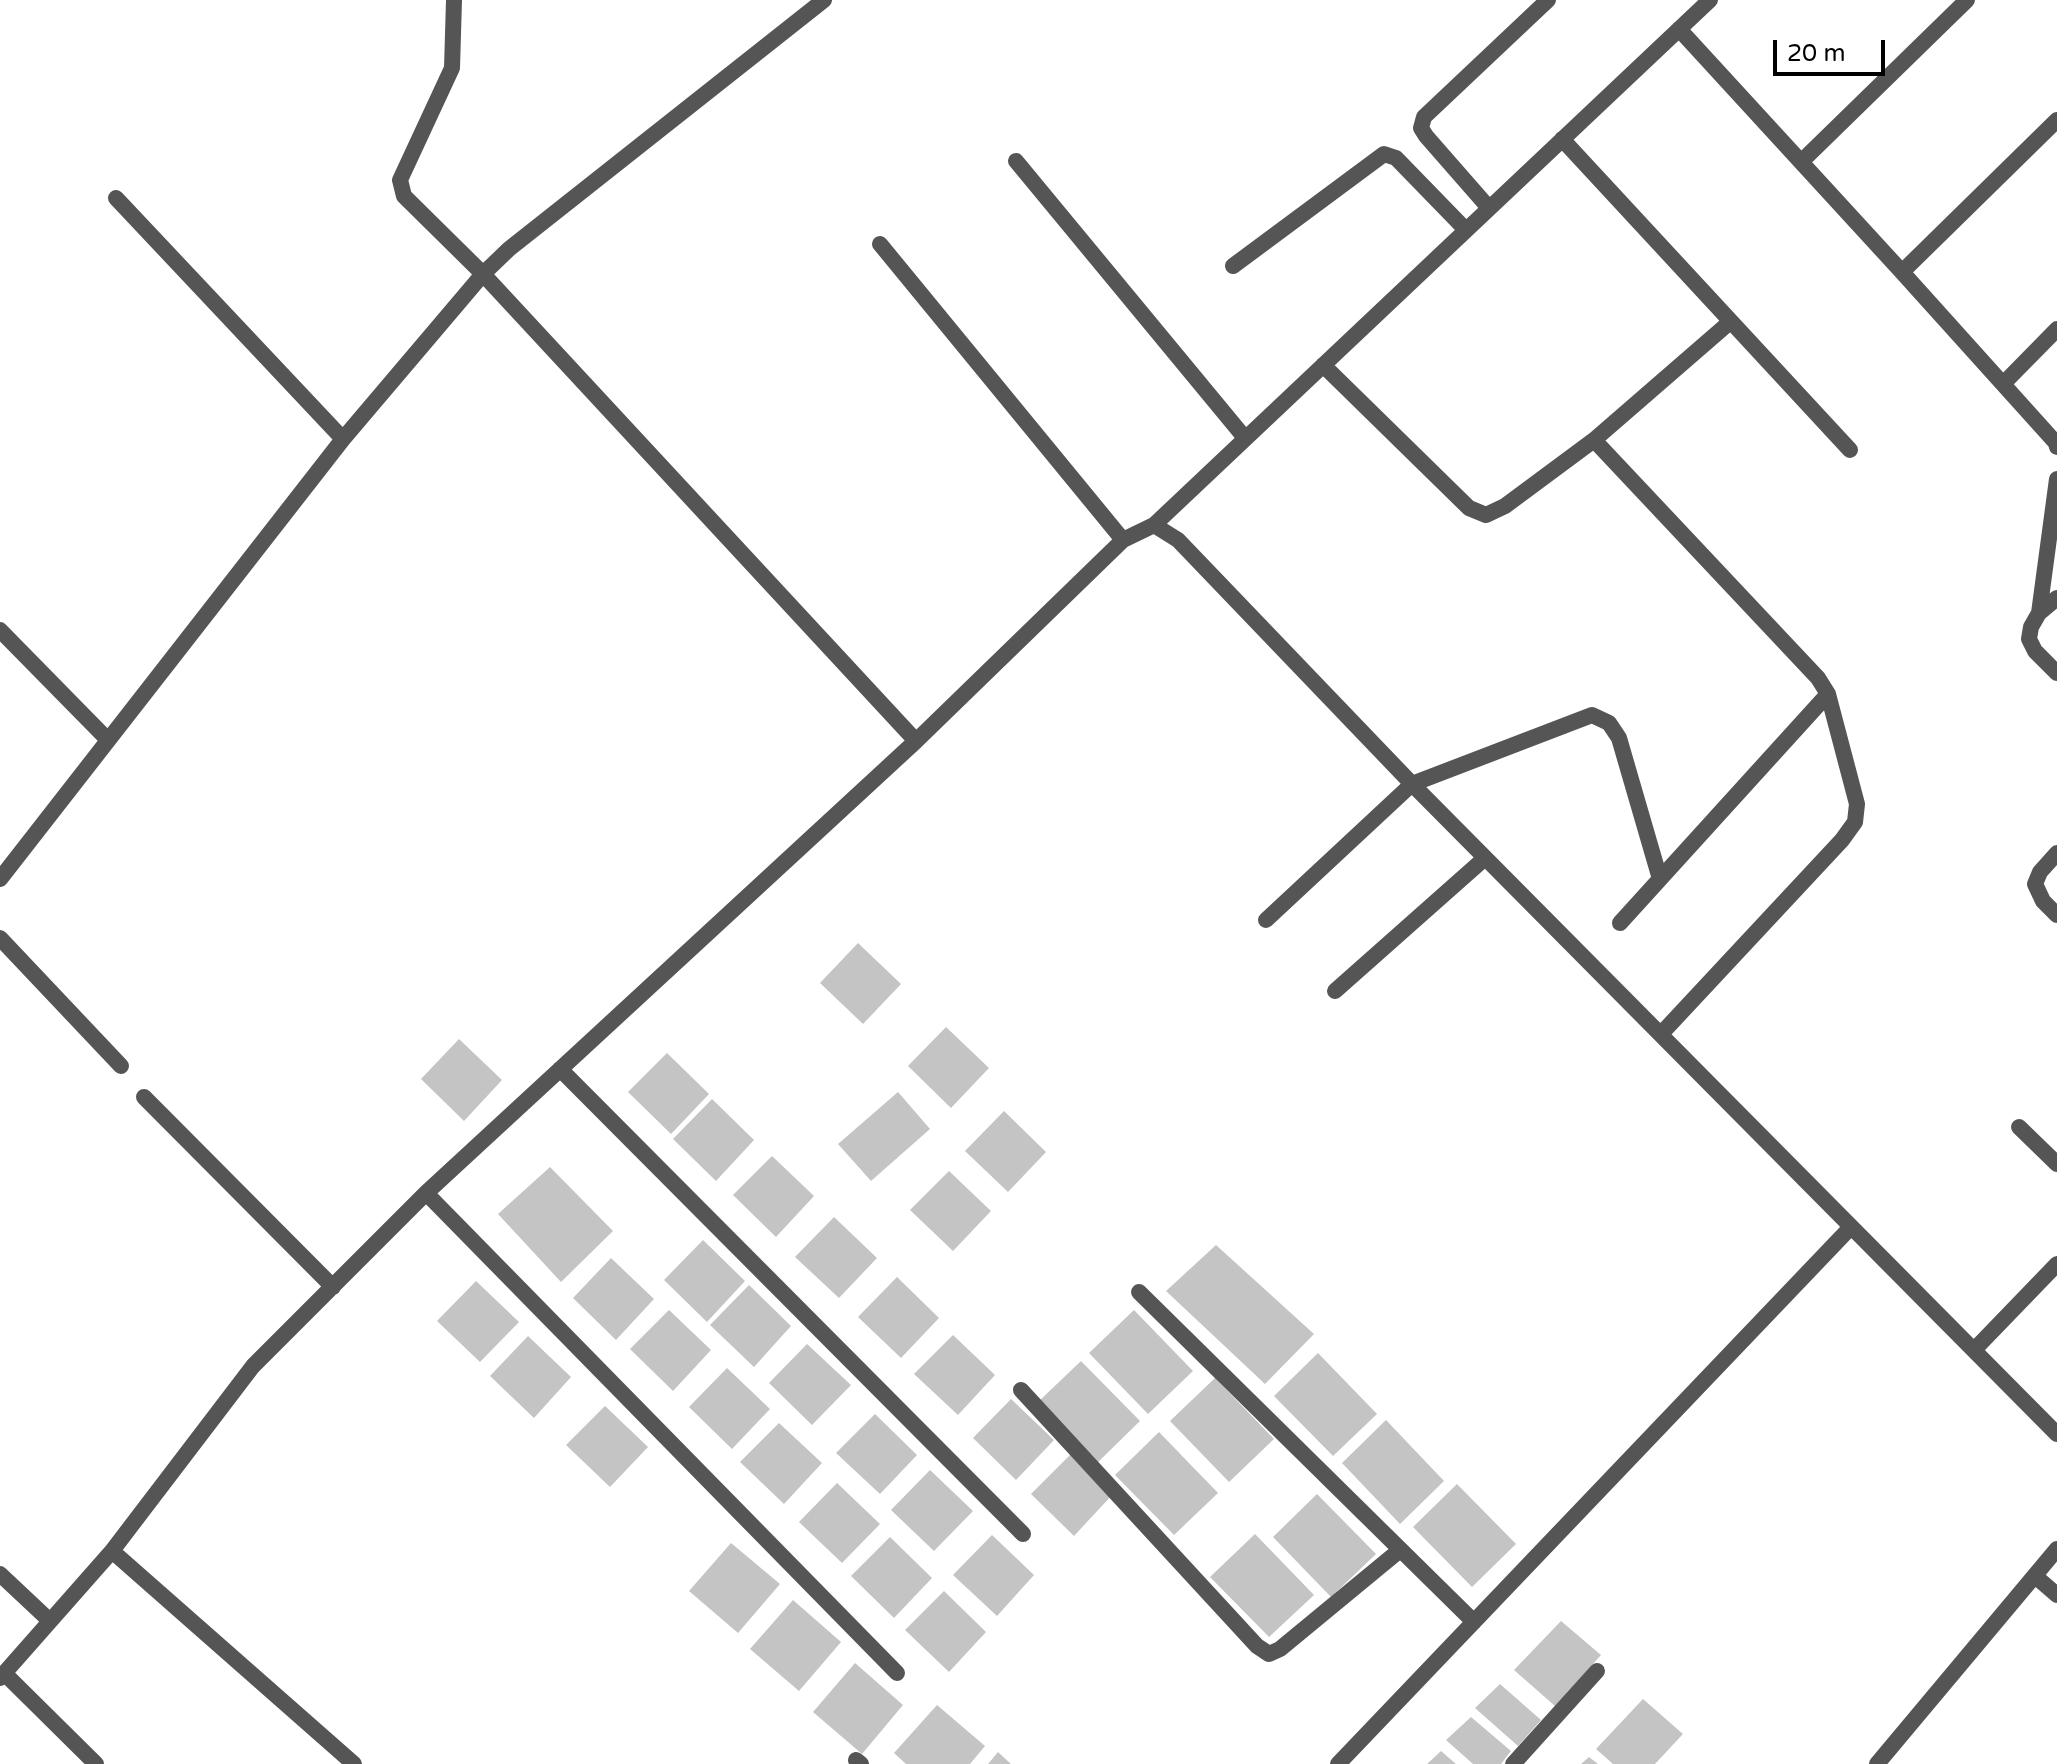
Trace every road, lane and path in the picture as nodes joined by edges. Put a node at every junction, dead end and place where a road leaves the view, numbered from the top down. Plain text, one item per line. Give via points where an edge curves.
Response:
1 (454, 0) edge
2 (824, 0) edge
3 (1548, 0) edge
4 (1710, 0) edge
5 (1967, 0) edge
6 (1679, 29) junction
7 (2057, 120) edge
8 (1562, 139) junction
9 (1016, 161) dead end
10 (1801, 162) junction
11 (116, 198) dead end
12 (1489, 208) junction
13 (1466, 230) junction
14 (880, 244) dead end
15 (1233, 266) dead end
16 (1902, 272) junction
17 (483, 274) junction
18 (1730, 322) junction
19 (2057, 329) edge
20 (1323, 365) junction
21 (2003, 384) junction
22 (1245, 438) junction
23 (343, 439) junction
24 (1594, 440) junction
25 (2057, 447) edge
26 (1850, 450) dead end
27 (2057, 479) edge
28 (1154, 525) junction
29 (1123, 540) junction
30 (2057, 598) edge
31 (2039, 613) junction
32 (0, 630) edge
33 (2057, 673) edge
34 (1828, 694) junction
35 (107, 739) junction
36 (916, 741) junction
37 (1412, 784) junction
38 (2057, 853) edge
39 (1485, 858) junction
40 (0, 879) edge
41 (1660, 879) junction
42 (2057, 915) edge
43 (1266, 920) dead end
44 (1620, 923) dead end
45 (0, 938) edge
46 (1335, 991) dead end
47 (1661, 1034) junction
48 (121, 1066) dead end
49 (560, 1069) junction
50 (144, 1097) dead end
51 (2019, 1127) dead end
52 (2057, 1164) edge
53 (426, 1193) junction
54 (1851, 1227) junction
55 (2057, 1264) edge
56 (333, 1287) junction
57 (1139, 1292) dead end
58 (1974, 1350) junction
59 (1021, 1390) dead end
60 (2057, 1434) edge
61 (1023, 1534) dead end
62 (2057, 1549) edge
63 (1400, 1550) junction
64 (112, 1551) junction
65 (0, 1574) edge
66 (2035, 1576) junction
67 (2057, 1595) edge
68 (50, 1621) junction
69 (1474, 1622) junction
70 (1597, 1671) dead end
71 (897, 1673) dead end
72 (2, 1675) edge
73 (96, 1764) edge
74 (354, 1764) edge
75 (1338, 1764) edge
76 (1513, 1764) edge
77 (1877, 1764) edge

1 - 17 street via 452,68 400,180 404,196
2 - 17 street
3 - 12 street via 1424,117 1421,128 1426,136
4 - 6 street
5 - 10 street
6 - 8 street
6 - 10 street
7 - 16 street
8 - 12 street
8 - 18 street
9 - 22 street
10 - 16 street
11 - 23 street
12 - 13 street
13 - 15 street via 1396,158 1384,154
13 - 20 street
14 - 29 street
16 - 21 street
17 - 23 street
17 - 36 street
18 - 24 street
18 - 26 street
19 - 21 street
20 - 22 street
20 - 24 street via 1469,508 1486,515
21 - 25 street
22 - 28 street
23 - 35 street
24 - 34 street
27 - 31 street
28 - 29 street
28 - 37 street via 1178,540
29 - 36 street
30 - 31 street
31 - 33 street via 2029,639
32 - 35 street
34 - 41 street
34 - 47 street via 1857,804 1855,822
35 - 40 street
36 - 49 street
37 - 39 street
37 - 41 street via 1592,715 1609,723 1619,738
37 - 43 street
38 - 42 street via 2035,884
39 - 46 street
39 - 47 street
41 - 44 street
45 - 48 street
47 - 54 street
49 - 53 street
49 - 61 street
50 - 56 street
51 - 52 street
53 - 56 street
53 - 71 street
54 - 58 street
54 - 69 street
55 - 58 street
56 - 64 street via 253,1366
57 - 63 street
58 - 60 street
59 - 63 street via 1269,1654
62 - 66 street
63 - 69 street
64 - 68 street
64 - 74 street
65 - 68 street
66 - 67 street
66 - 77 street
68 - 72 street
69 - 75 street
70 - 76 street
72 - 73 street

